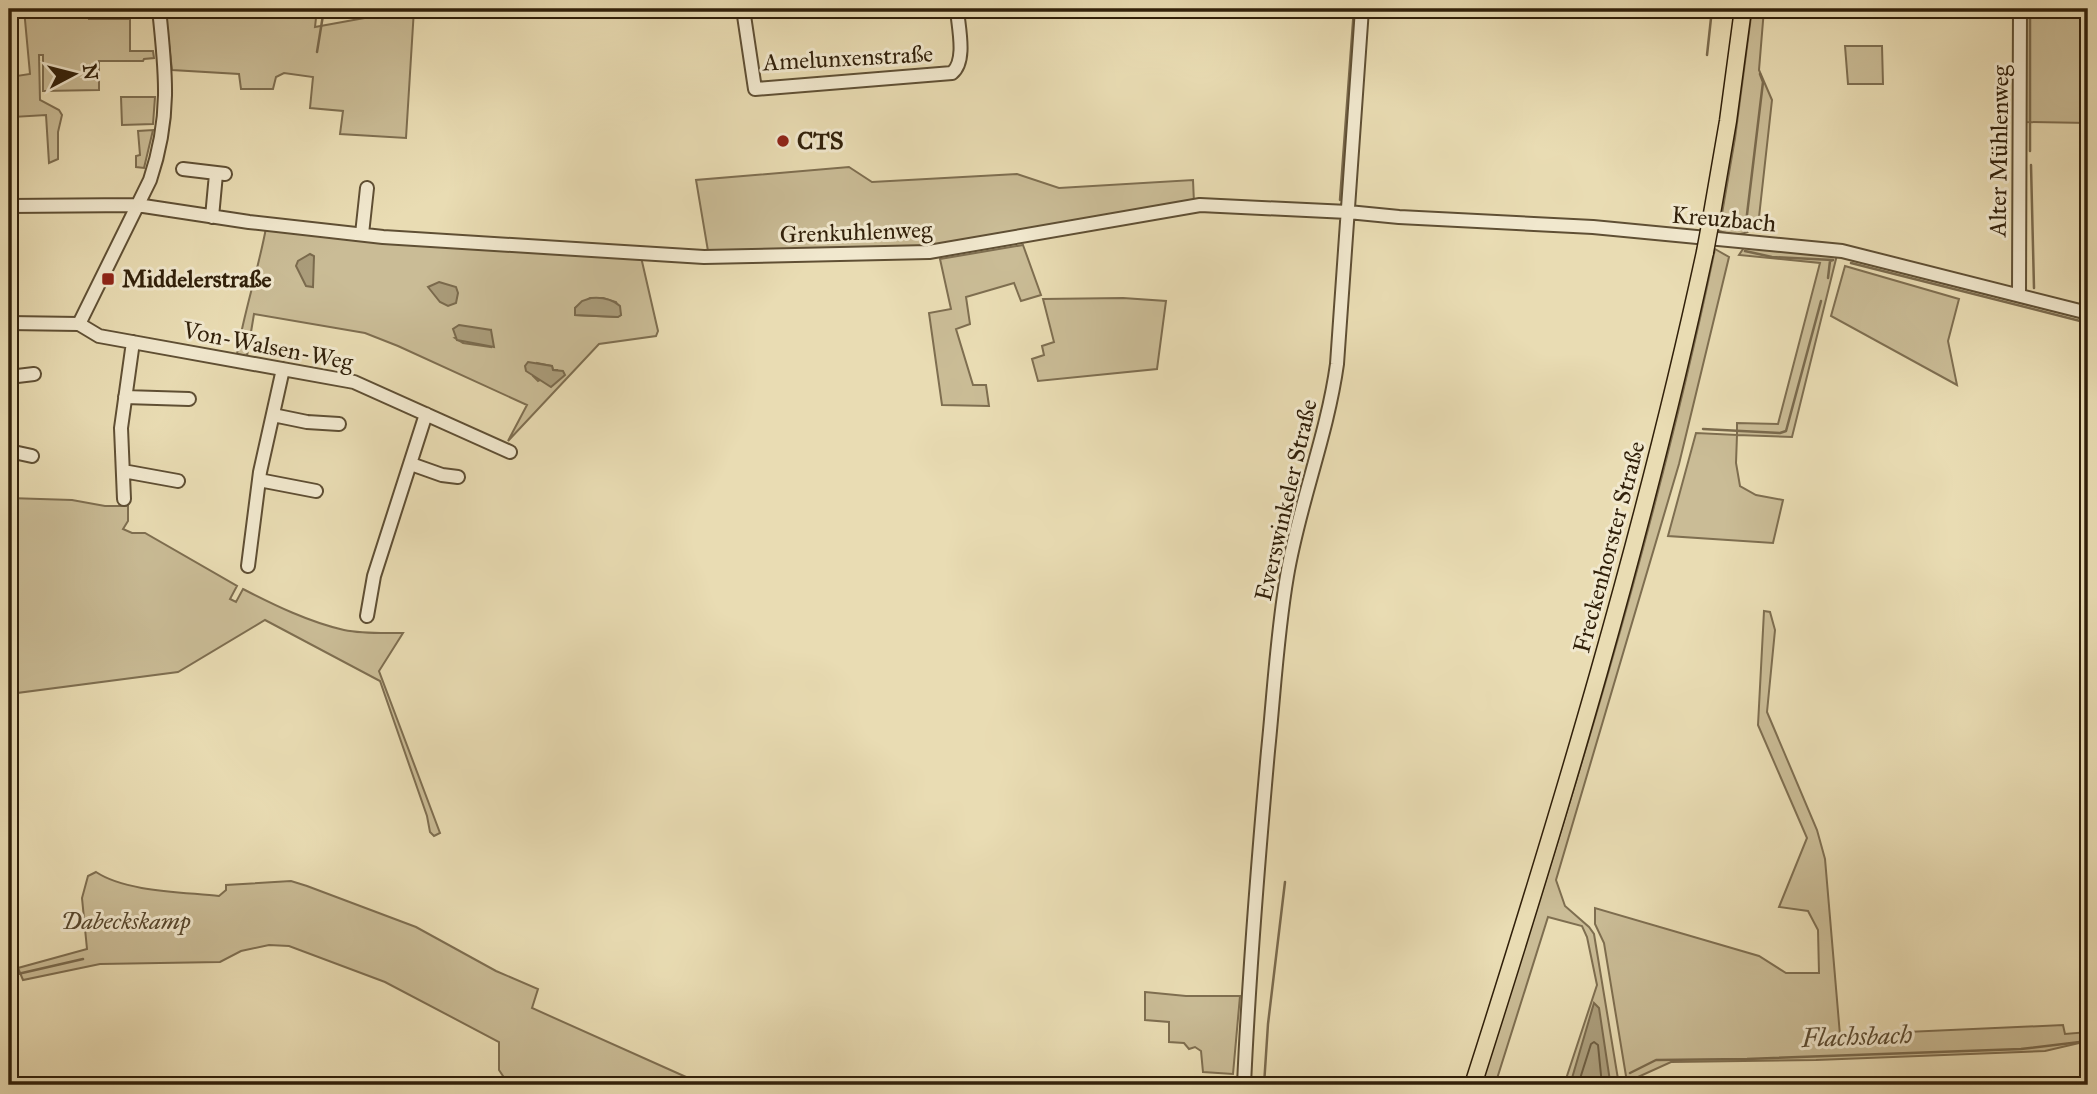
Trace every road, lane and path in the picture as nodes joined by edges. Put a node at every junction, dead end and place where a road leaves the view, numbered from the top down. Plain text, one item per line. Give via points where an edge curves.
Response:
1 (159, 9) edge
2 (743, 9) edge
3 (957, 9) edge
4 (1362, 9) edge
5 (1743, 9) edge
6 (2020, 9) edge
7 (183, 169) dead end
8 (367, 188) dead end
9 (137, 205) junction
10 (9, 206) edge
11 (1348, 212) junction
12 (212, 217) junction
13 (362, 234) junction
14 (2019, 295) junction
15 (2088, 313) edge
16 (9, 323) edge
17 (79, 324) junction
18 (133, 342) junction
19 (283, 369) junction
20 (34, 374) dead end
21 (9, 377) edge
22 (125, 397) junction
23 (189, 399) dead end
24 (425, 414) junction
25 (273, 415) junction
26 (339, 424) dead end
27 (9, 452) edge
28 (510, 452) dead end
29 (32, 456) dead end
30 (411, 464) junction
31 (123, 471) junction
32 (458, 477) dead end
33 (259, 480) junction
34 (178, 481) dead end
35 (316, 491) dead end
36 (124, 499) dead end
37 (247, 566) dead end
38 (367, 616) dead end
39 (1244, 1085) edge
40 (1474, 1085) edge

1 - 9 street via 167,87 165,115 156,161
2 - 3 street, Amelunxenstraße via 755,89 952,73 960,58
4 - 11 street, Everswinkeler Straße
5 - 40 main road, Freckenhorster Straße, bridge via 1705,252 1665,424 1564,793
6 - 14 street, Alter Mühlenweg
7 - 12 street via 220,174
8 - 13 street
9 - 10 street, Grenkuhlenweg
9 - 12 street, Grenkuhlenweg
9 - 17 street
11 - 13 street, Grenkuhlenweg via 1200,205 929,251 818,256 649,255
11 - 14 street, Kreuzbach via 1593,227 1842,251
11 - 39 street, Everswinkeler Straße via 1334,382 1293,544 1282,612 1256,886
12 - 13 street, Grenkuhlenweg
14 - 15 street, Kreuzbach
16 - 17 street, Von-Walsen-Weg
17 - 18 street, Von-Walsen-Weg via 99,336
18 - 19 street, Von-Walsen-Weg
18 - 22 street
19 - 24 street, Von-Walsen-Weg via 354,382
19 - 25 street
20 - 21 street
22 - 23 street
22 - 31 street
24 - 28 street, Von-Walsen-Weg
24 - 30 street
25 - 26 street
25 - 33 street
27 - 29 street
30 - 32 street
30 - 38 street via 374,576
31 - 34 street
31 - 36 street
33 - 35 street
33 - 37 street

